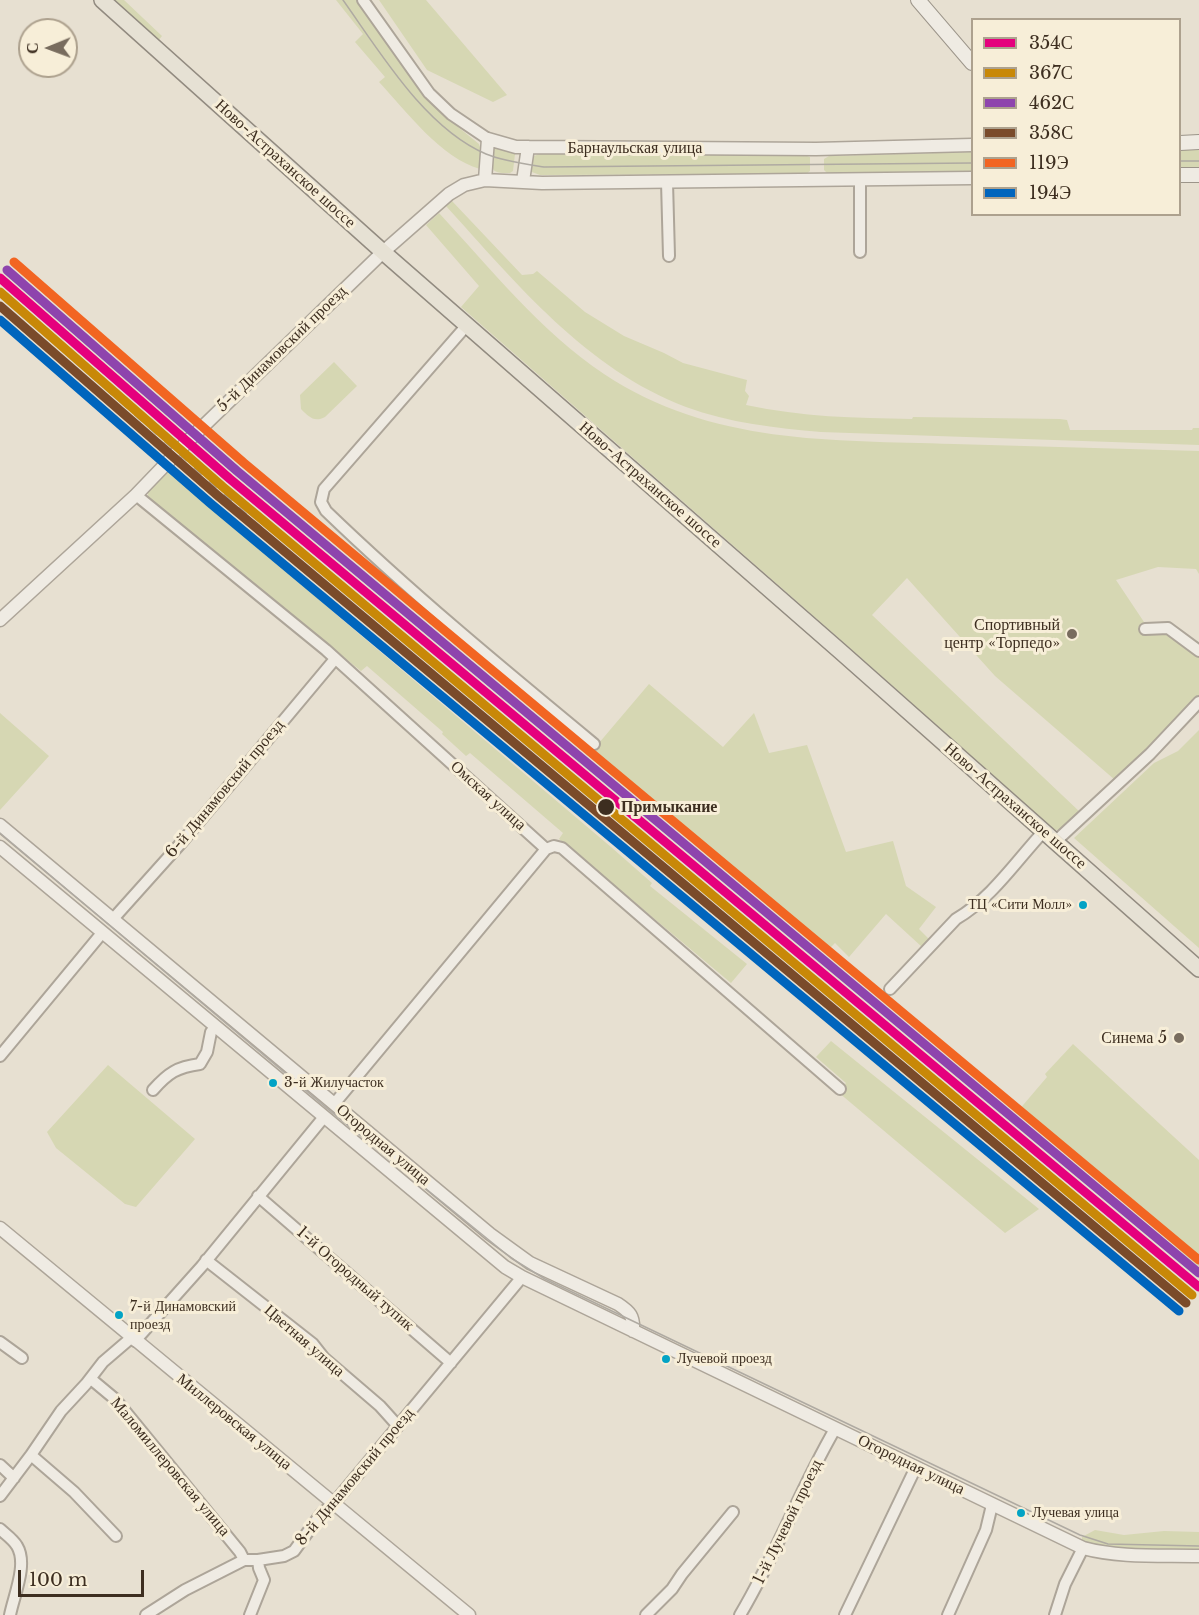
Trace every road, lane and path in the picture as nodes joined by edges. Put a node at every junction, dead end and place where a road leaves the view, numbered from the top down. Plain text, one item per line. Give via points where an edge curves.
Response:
1 (102, 0) edge
2 (363, 0) edge
3 (918, 0) edge
4 (971, 62) edge
5 (488, 140) junction
6 (1199, 142) edge
7 (1181, 143) edge
8 (971, 145) edge
9 (528, 147) junction
10 (1181, 175) edge
11 (1199, 175) edge
12 (971, 178) edge
13 (861, 179) junction
14 (484, 180) junction
15 (523, 181) junction
16 (667, 182) junction
17 (383, 252) junction
18 (861, 252) dead end
19 (669, 256) dead end
20 (467, 325) junction
21 (136, 495) junction
22 (0, 620) edge
23 (1145, 629) dead end
24 (1199, 651) edge
25 (335, 659) junction
26 (1199, 702) edge
27 (594, 744) dead end
28 (0, 825) edge
29 (1050, 836) junction
30 (0, 847) edge
31 (546, 849) junction
32 (113, 919) junction
33 (102, 933) junction
34 (1199, 969) edge
35 (890, 989) dead end
36 (215, 1027) junction
37 (0, 1056) edge
38 (840, 1089) dead end
39 (153, 1090) dead end
40 (334, 1104) junction
41 (324, 1117) junction
42 (258, 1196) junction
43 (0, 1228) edge
44 (206, 1260) junction
45 (522, 1277) junction
46 (633, 1331) junction
47 (133, 1340) junction
48 (1, 1344) edge
49 (22, 1359) dead end
50 (451, 1363) junction
51 (91, 1379) junction
52 (398, 1426) junction
53 (835, 1429) junction
54 (31, 1455) junction
55 (0, 1465) edge
56 (916, 1467) junction
57 (14, 1478) junction
58 (0, 1497) edge
59 (334, 1503) junction
60 (992, 1505) junction
61 (733, 1512) dead end
62 (0, 1529) edge
63 (116, 1536) dead end
64 (1083, 1548) junction
65 (1199, 1556) edge
66 (244, 1560) junction
67 (258, 1560) junction
68 (10, 1615) edge
69 (146, 1615) edge
70 (250, 1615) edge
71 (470, 1615) edge
72 (646, 1615) edge
73 (740, 1615) edge
74 (845, 1615) edge
75 (948, 1615) edge
76 (1055, 1615) edge

1 - 17 main road, Ново-Астраханское шоссе
2 - 5 street, Барнаульская улица via 429,93 450,114
3 - 4 main road
5 - 9 street, Барнаульская улица
5 - 14 street
6 - 7 main road
8 - 9 street, Барнаульская улица via 816,149
9 - 15 street
10 - 11 main road
12 - 13 street, Барнаульская улица
13 - 16 street, Барнаульская улица
13 - 18 street
14 - 15 street, Барнаульская улица
14 - 17 street, Барнаульская улица via 449,194
15 - 16 street, Барнаульская улица
16 - 19 street
17 - 20 main road, Ново-Астраханское шоссе
17 - 21 street, 5-й Динамовский проезд
20 - 27 street via 324,489 321,501 326,511 379,563
20 - 29 main road, Ново-Астраханское шоссе
21 - 22 street, 5-й Динамовский проезд
21 - 25 street, Омская улица
23 - 24 street via 1168,628
25 - 31 street, Омская улица
25 - 32 street, 6-й Динамовский проезд
26 - 29 street via 1150,754
28 - 32 street, Огородная улица
29 - 34 main road, Ново-Астраханское шоссе
29 - 35 street via 956,919
30 - 33 street, Огородная улица
31 - 38 street, Омская улица via 562,848
31 - 40 street
32 - 40 street, Огородная улица
33 - 36 street, Огородная улица
33 - 37 street
36 - 39 street via 200,1064 167,1074
36 - 41 street, Огородная улица
40 - 46 street, Огородная улица via 515,1253 630,1312
41 - 42 street
41 - 45 street, Огородная улица
42 - 44 street
42 - 50 street, 1-й Огородный тупик
43 - 47 street, Миллеровская улица
44 - 47 street
44 - 52 street, Цветная улица via 313,1344
45 - 46 street, Огородная улица
45 - 50 street, 8-й Динамовский проезд
46 - 53 street, Огородная улица
47 - 51 street via 103,1362
47 - 59 street, Миллеровская улица
48 - 49 street
50 - 52 street, 8-й Динамовский проезд
51 - 54 street via 61,1411
51 - 66 street, Маломиллеровская улица via 115,1399
52 - 59 street, 8-й Динамовский проезд
53 - 56 street, Огородная улица
53 - 73 street, 1-й Лучевой проезд
54 - 57 street
54 - 63 street
55 - 57 street
56 - 60 street, Огородная улица
56 - 74 street
57 - 58 street
59 - 67 street, 8-й Динамовский проезд via 294,1551
59 - 71 street, Миллеровская улица
60 - 64 street, Огородная улица
60 - 75 street via 986,1530
61 - 72 street via 672,1589
62 - 68 street via 16,1544 20,1554
64 - 65 street, Огородная улица via 1130,1555
64 - 76 street
66 - 67 street, 8-й Динамовский проезд
66 - 69 street, 8-й Динамовский проезд
67 - 70 street via 264,1580

